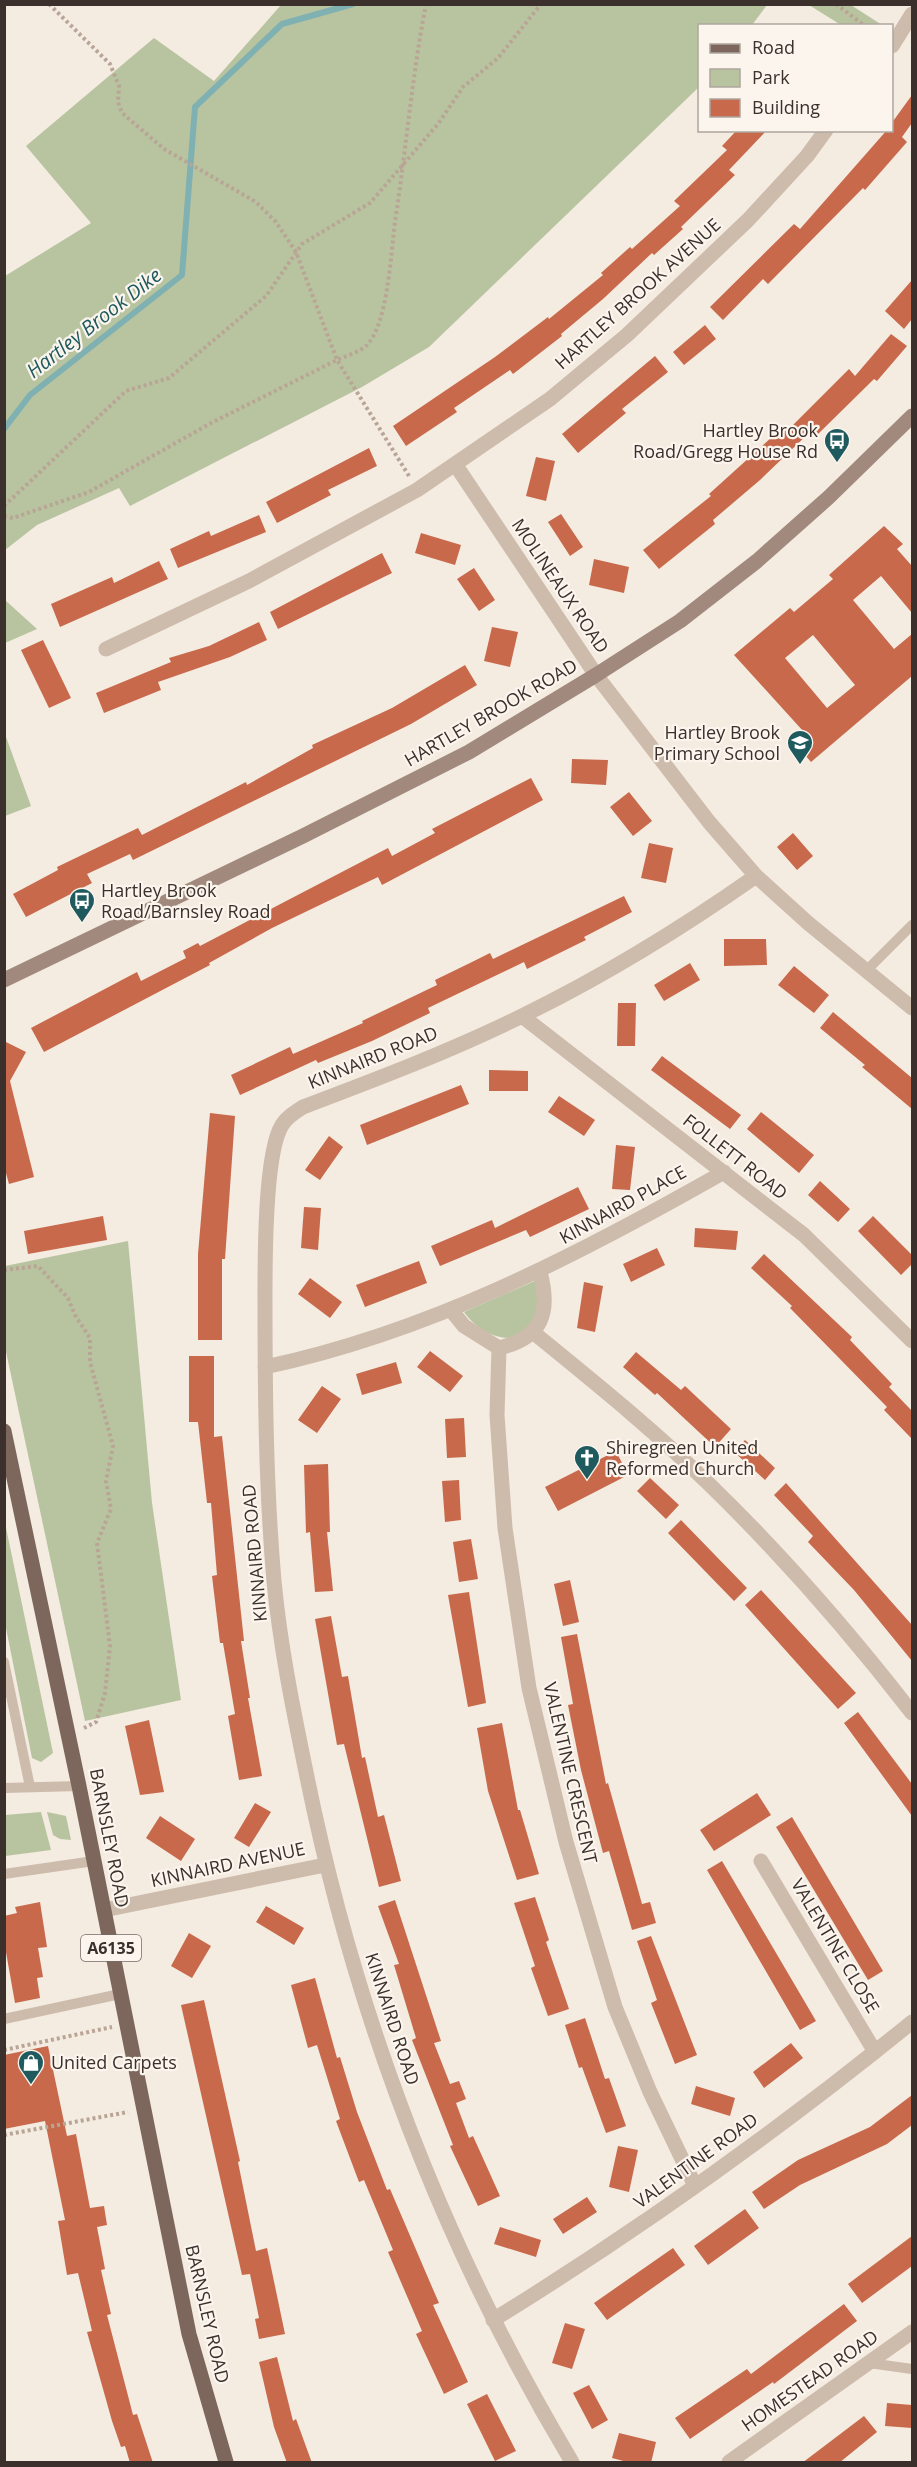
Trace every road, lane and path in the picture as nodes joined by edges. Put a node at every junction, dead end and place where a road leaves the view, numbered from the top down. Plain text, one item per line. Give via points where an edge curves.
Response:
1 (48, 4) edge
2 (426, 4) edge
3 (541, 4) edge
4 (836, 4) edge
5 (912, 14) edge
6 (863, 24) edge
7 (893, 42) edge
8 (824, 132) edge
9 (405, 164) junction
10 (296, 252) junction
11 (337, 360) junction
12 (912, 416) edge
13 (455, 464) junction
14 (417, 490) junction
15 (4, 506) edge
16 (4, 516) edge
17 (106, 649) dead end
18 (596, 675) junction
19 (756, 876) junction
20 (912, 926) edge
21 (866, 971) junction
22 (4, 980) edge
23 (912, 1008) edge
24 (522, 1016) junction
25 (724, 1172) junction
26 (4, 1270) edge
27 (540, 1272) junction
28 (451, 1310) junction
29 (534, 1333) junction
30 (912, 1341) edge
31 (499, 1348) junction
32 (265, 1367) junction
33 (4, 1431) edge
34 (4, 1662) edge
35 (912, 1713) edge
36 (69, 1737) junction
37 (80, 1786) junction
38 (30, 1787) junction
39 (4, 1788) edge
40 (94, 1861) junction
41 (761, 1861) dead end
42 (325, 1865) junction
43 (4, 1874) edge
44 (104, 1910) junction
45 (120, 1994) junction
46 (4, 2019) edge
47 (912, 2022) edge
48 (126, 2024) junction
49 (4, 2050) edge
50 (875, 2052) junction
51 (144, 2109) junction
52 (4, 2135) edge
53 (695, 2186) junction
54 (493, 2320) junction
55 (912, 2332) edge
56 (869, 2363) junction
57 (912, 2369) edge
58 (226, 2463) edge
59 (572, 2463) edge
60 (729, 2463) edge

1 - 10 path via 110,64 119,86 122,113 164,149 256,202 276,222
2 - 9 path
3 - 9 path via 498,58 463,87
4 - 6 path
5 - 7 street
8 - 13 street, HARTLEY BROOK AVENUE via 748,220 627,335 550,399
9 - 10 path via 370,203 302,244
9 - 11 path via 387,288 378,322 366,345
10 - 11 path
10 - 15 path via 257,304 169,378 126,391
11 - 14 path
11 - 16 path via 211,423 89,492 13,519
12 - 18 street, HARTLEY BROOK ROAD via 830,497 757,561 680,621
13 - 14 street
13 - 18 street, MOLINEAUX ROAD
14 - 17 street via 249,581
18 - 19 street, MOLINEAUX ROAD via 709,822
18 - 22 street, HARTLEY BROOK ROAD via 469,752
19 - 21 street, MOLINEAUX ROAD
19 - 24 street, KINNAIRD ROAD via 634,955
20 - 21 lane
21 - 23 street, MOLINEAUX ROAD
24 - 25 street, FOLLETT ROAD
24 - 32 street, KINNAIRD ROAD via 412,1066 303,1107 280,1127 269,1195
25 - 27 street, KINNAIRD PLACE
25 - 30 street, FOLLETT ROAD via 804,1236
26 - 36 path via 38,1266 68,1298 90,1338 90,1362 113,1446 106,1481 111,1509 97,1543 110,1647 105,1693 96,1722
27 - 28 street, KINNAIRD PLACE
27 - 29 street via 546,1293 544,1311
28 - 31 street via 464,1326
28 - 32 street, KINNAIRD PLACE via 364,1341
29 - 31 street via 519,1343
29 - 35 street via 630,1411 710,1485 839,1622
31 - 53 street, VALENTINE CRESCENT via 497,1415 505,1528 529,1688 566,1842 615,2007
32 - 42 street, KINNAIRD ROAD via 275,1583 294,1716
33 - 36 main road, BARNSLEY ROAD / A6135
34 - 38 lane
36 - 37 main road, BARNSLEY ROAD / A6135
37 - 38 lane
37 - 40 main road, BARNSLEY ROAD / A6135
38 - 39 lane
40 - 43 lane
40 - 44 main road, BARNSLEY ROAD / A6135
41 - 50 street, VALENTINE CLOSE
42 - 44 street, KINNAIRD AVENUE
42 - 54 street, KINNAIRD ROAD via 386,2069 432,2188
44 - 45 main road, BARNSLEY ROAD / A6135
45 - 46 lane
45 - 48 main road, BARNSLEY ROAD / A6135
47 - 50 street, VALENTINE ROAD
48 - 49 path
48 - 51 main road, BARNSLEY ROAD / A6135
50 - 53 street, VALENTINE ROAD
51 - 52 path
51 - 58 main road, BARNSLEY ROAD / A6135 via 189,2334
53 - 54 street, VALENTINE ROAD via 597,2256
54 - 59 street, KINNAIRD ROAD
55 - 56 street, HOMESTEAD ROAD
56 - 57 lane
56 - 60 street, HOMESTEAD ROAD

